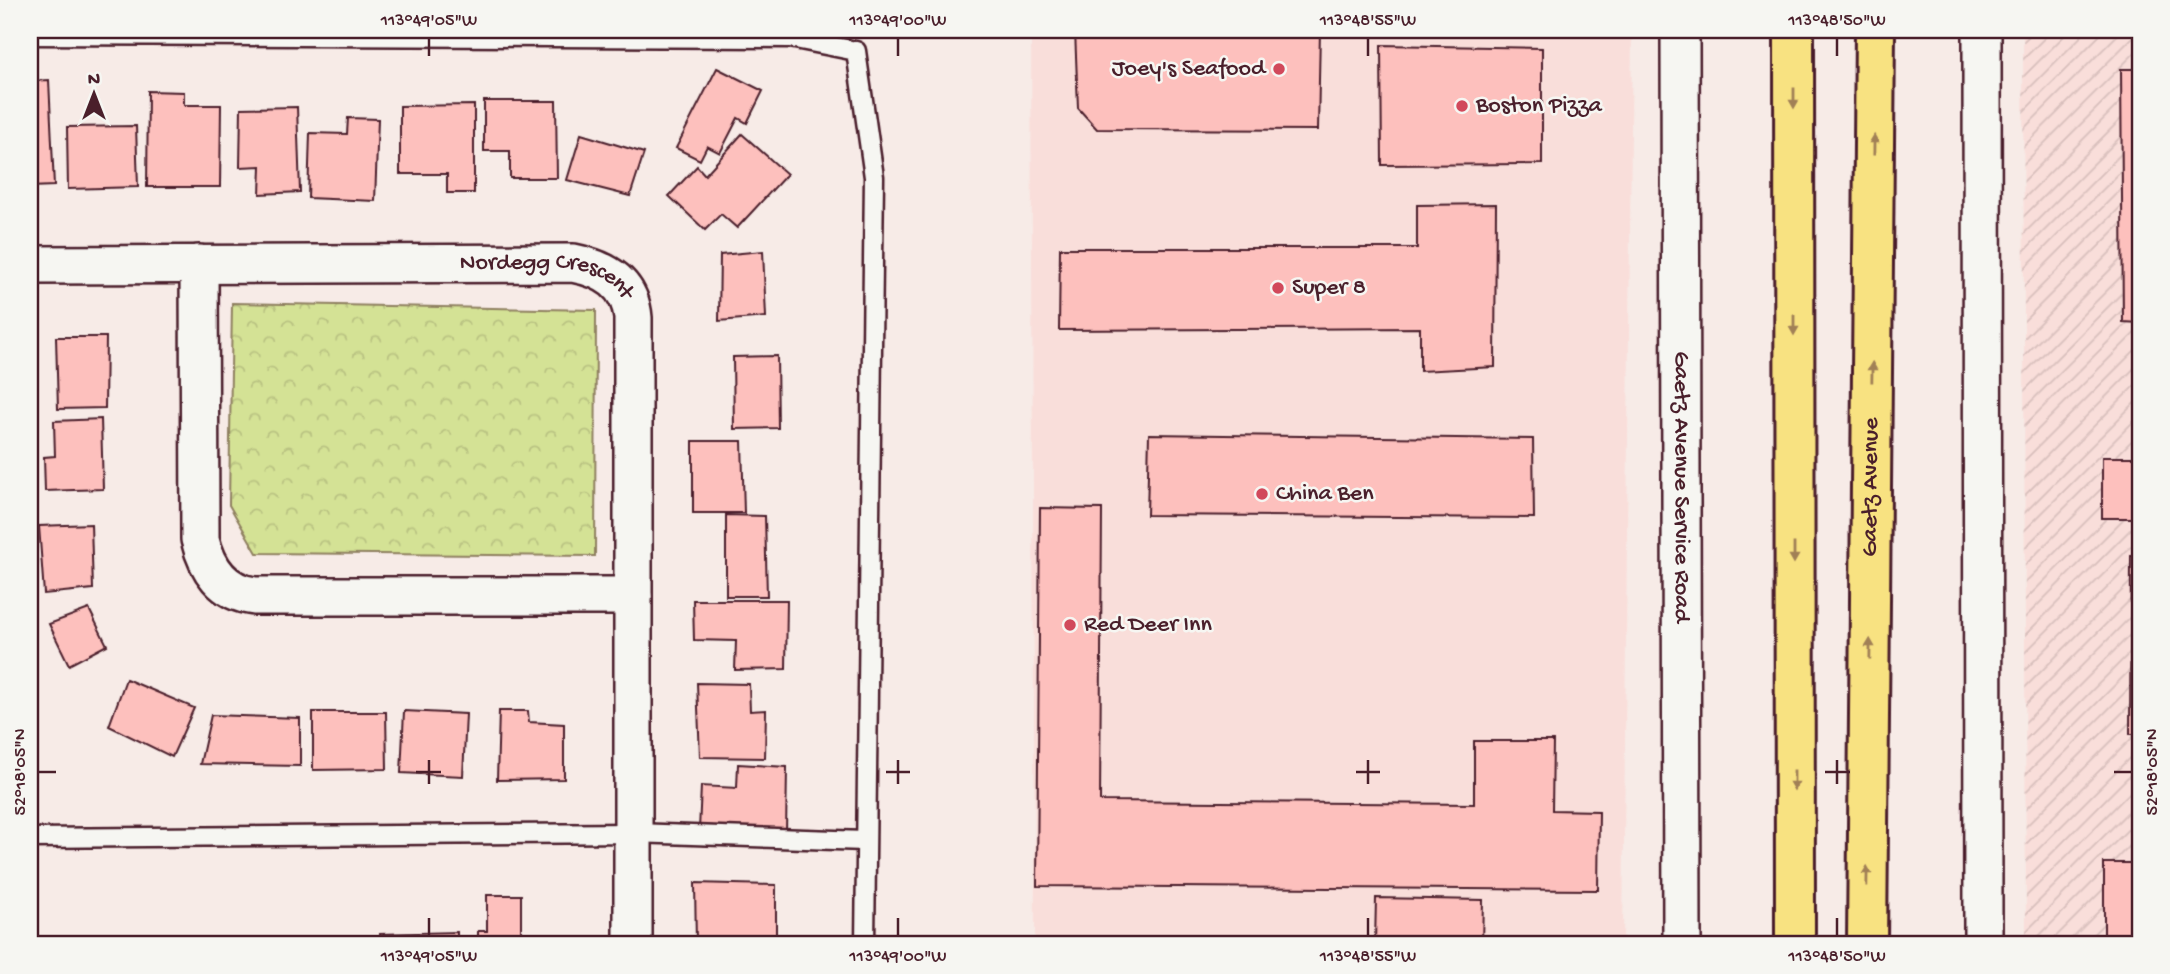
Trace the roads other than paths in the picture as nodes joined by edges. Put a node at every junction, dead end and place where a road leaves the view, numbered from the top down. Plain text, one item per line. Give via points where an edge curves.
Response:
1 (1680, 30) edge
2 (1794, 30) edge
3 (1875, 30) edge
4 (1982, 30) edge
5 (30, 34) edge
6 (199, 264) junction
7 (30, 265) edge
8 (633, 596) junction
9 (634, 833) junction
10 (30, 838) edge
11 (865, 841) junction
12 (634, 944) edge
13 (865, 944) edge
14 (1682, 944) edge
15 (1795, 944) edge
16 (1867, 944) edge
17 (1983, 944) edge

1 - 14 street, Gaetz Avenue Service Road
2 -> 15 main road
16 -> 3 main road, Gaetz Avenue
4 - 17 street
5 - 11 lane via 790,38 856,51 874,177
6 - 7 street, Nordegg Crescent
6 - 8 street via 200,538 205,561 228,586 241,595 256,596
6 - 8 street, Nordegg Crescent via 573,263 605,272 626,293 634,318
8 - 9 street, Nordegg Crescent
9 - 10 lane
9 - 11 lane
9 - 12 street, Nordegg Crescent
11 - 13 lane

